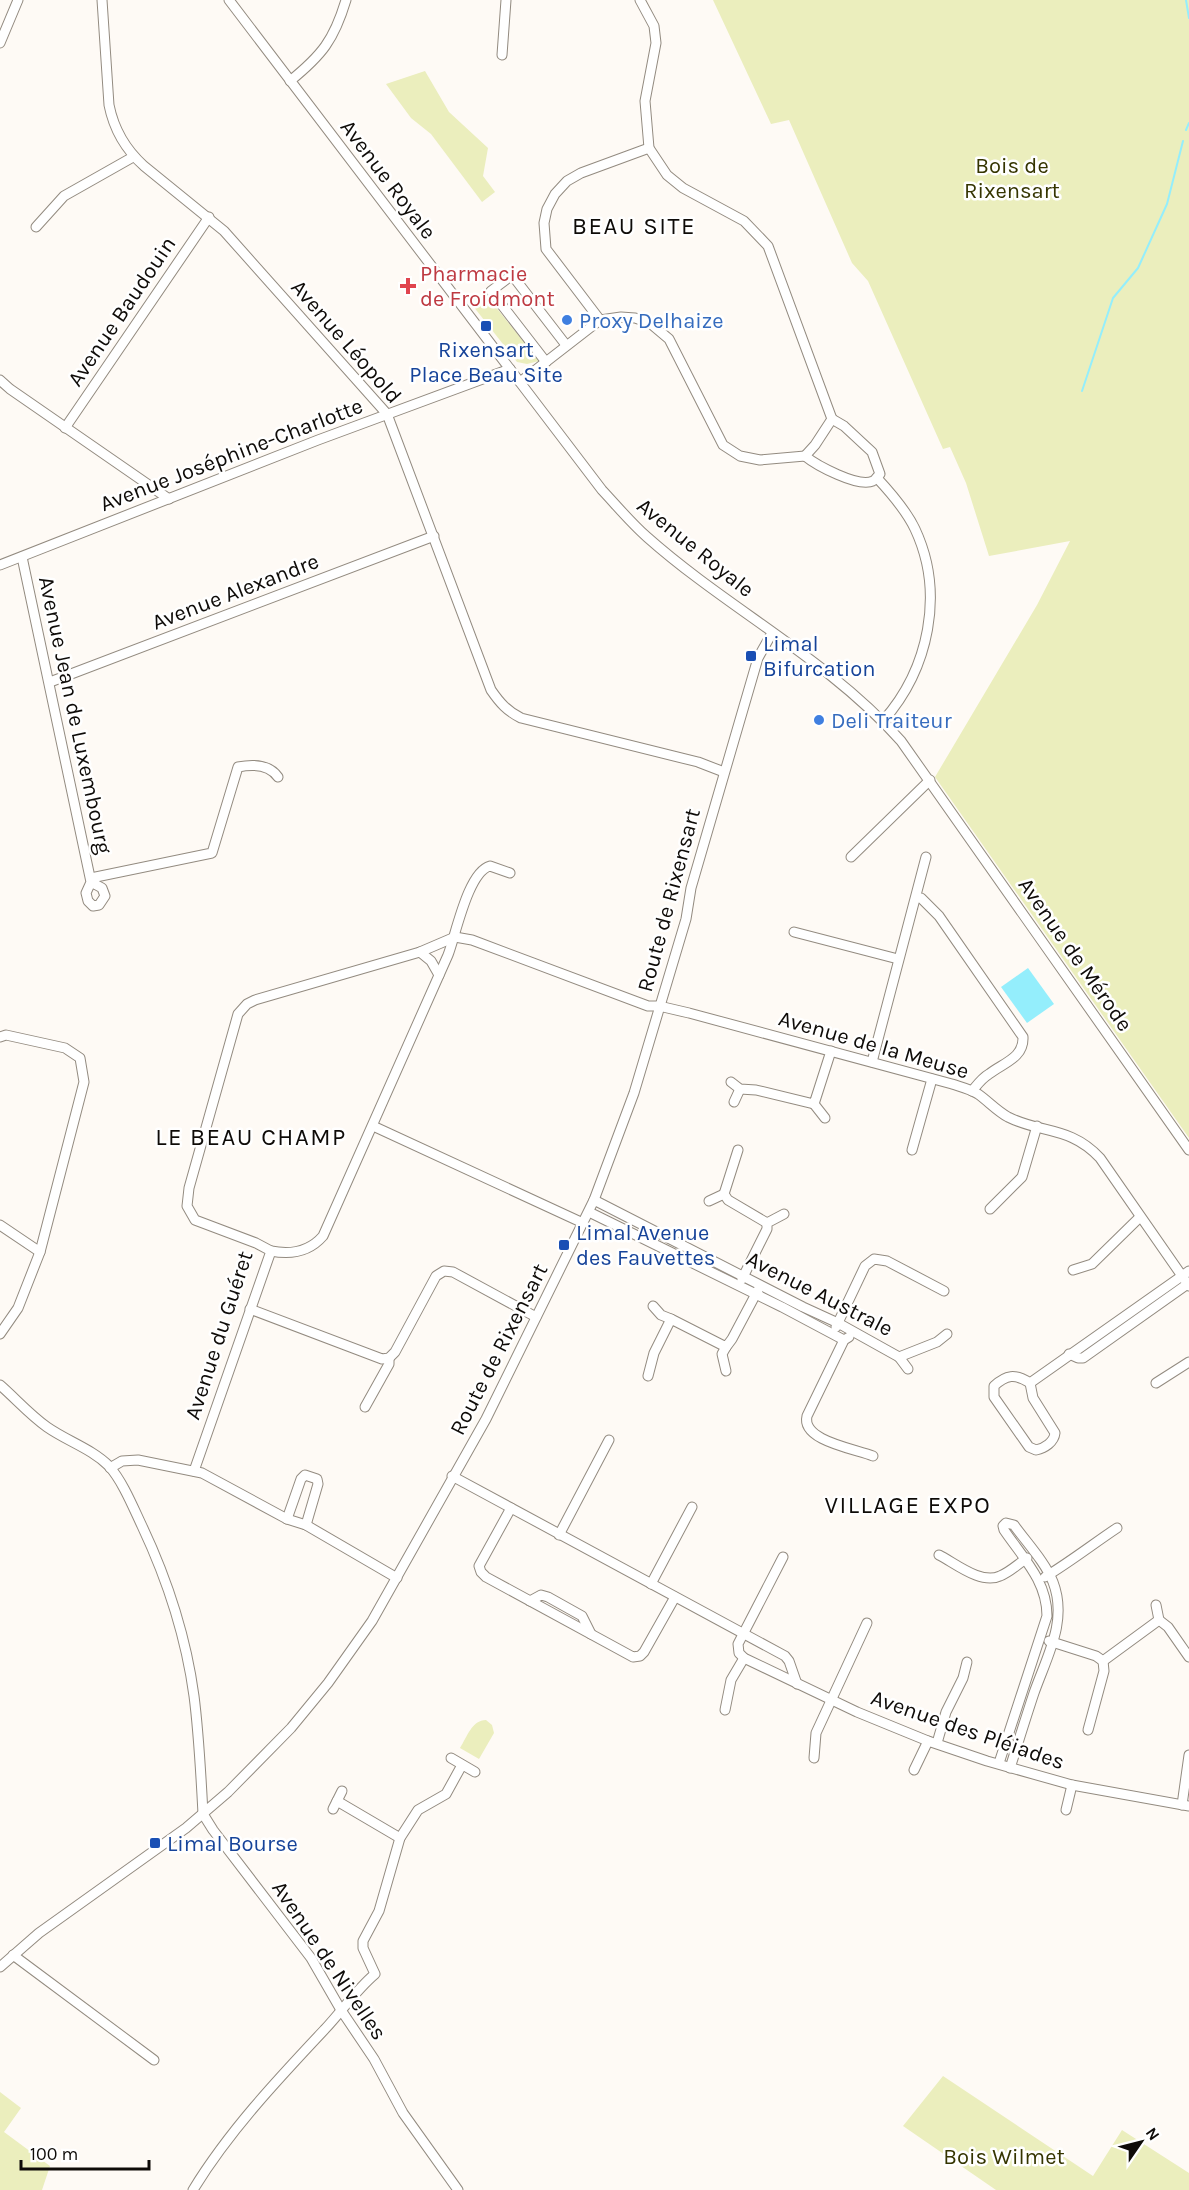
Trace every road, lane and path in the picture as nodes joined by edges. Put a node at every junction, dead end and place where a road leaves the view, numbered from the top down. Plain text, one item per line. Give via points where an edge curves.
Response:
1 (18, 0) edge
2 (102, 0) edge
3 (229, 0) edge
4 (346, 0) edge
5 (506, 0) edge
6 (640, 0) edge
7 (0, 43) edge
8 (502, 55) dead end
9 (290, 81) junction
10 (649, 148) junction
11 (134, 157) junction
12 (209, 218) junction
13 (36, 227) dead end
14 (600, 320) junction
15 (566, 345) junction
16 (546, 362) junction
17 (510, 369) junction
18 (0, 380) edge
19 (520, 382) junction
20 (387, 414) junction
21 (832, 419) junction
22 (65, 428) junction
23 (805, 456) junction
24 (877, 478) junction
25 (169, 499) junction
26 (434, 536) junction
27 (22, 557) junction
28 (0, 565) edge
29 (772, 633) junction
30 (50, 682) junction
31 (883, 721) junction
32 (724, 772) junction
33 (278, 777) dead end
34 (930, 780) junction
35 (851, 857) dead end
36 (926, 857) dead end
37 (510, 873) dead end
38 (917, 898) junction
39 (794, 932) dead end
40 (454, 937) junction
41 (420, 952) junction
42 (898, 959) junction
43 (439, 975) junction
44 (659, 1006) junction
45 (0, 1037) edge
46 (831, 1051) junction
47 (872, 1062) junction
48 (932, 1079) junction
49 (731, 1082) dead end
50 (740, 1089) junction
51 (972, 1091) junction
52 (734, 1101) dead end
53 (814, 1104) junction
54 (825, 1118) dead end
55 (373, 1126) junction
56 (1037, 1126) junction
57 (738, 1150) dead end
58 (912, 1150) dead end
59 (1189, 1150) edge
60 (724, 1194) junction
61 (594, 1200) junction
62 (709, 1201) dead end
63 (990, 1209) dead end
64 (589, 1212) junction
65 (784, 1214) dead end
66 (1140, 1217) junction
67 (583, 1223) junction
68 (767, 1223) junction
69 (0, 1225) edge
70 (271, 1251) junction
71 (40, 1252) junction
72 (1073, 1270) dead end
73 (1185, 1273) edge
74 (744, 1276) junction
75 (1189, 1284) edge
76 (760, 1285) junction
77 (738, 1287) junction
78 (944, 1291) dead end
79 (755, 1295) junction
80 (653, 1306) dead end
81 (250, 1309) junction
82 (536, 1317) junction
83 (671, 1319) junction
84 (838, 1323) junction
85 (855, 1332) junction
86 (833, 1333) junction
87 (0, 1334) edge
88 (947, 1334) dead end
89 (844, 1341) junction
90 (726, 1347) junction
91 (1069, 1354) junction
92 (898, 1357) junction
93 (389, 1358) junction
94 (1189, 1362) edge
95 (908, 1369) dead end
96 (726, 1371) dead end
97 (648, 1376) dead end
98 (1030, 1383) junction
99 (1156, 1383) dead end
100 (0, 1385) edge
101 (365, 1407) dead end
102 (609, 1440) dead end
103 (873, 1456) dead end
104 (110, 1468) junction
105 (194, 1471) junction
106 (452, 1476) junction
107 (692, 1507) dead end
108 (511, 1508) junction
109 (288, 1519) junction
110 (306, 1525) junction
111 (1117, 1528) dead end
112 (559, 1535) junction
113 (1034, 1553) junction
114 (939, 1555) dead end
115 (783, 1557) dead end
116 (1024, 1560) junction
117 (1050, 1574) junction
118 (397, 1578) junction
119 (1039, 1580) junction
120 (651, 1584) junction
121 (675, 1597) junction
122 (1156, 1605) dead end
123 (1159, 1620) junction
124 (867, 1623) dead end
125 (744, 1634) junction
126 (1041, 1638) junction
127 (1053, 1643) junction
128 (1189, 1657) edge
129 (744, 1658) junction
130 (1103, 1661) junction
131 (967, 1662) dead end
132 (797, 1683) junction
133 (832, 1701) junction
134 (725, 1710) dead end
135 (1088, 1730) dead end
136 (932, 1742) junction
137 (1189, 1755) edge
138 (451, 1758) dead end
139 (814, 1758) dead end
140 (999, 1763) junction
141 (462, 1765) junction
142 (1011, 1767) junction
143 (914, 1770) dead end
144 (475, 1772) dead end
145 (1072, 1785) junction
146 (342, 1791) dead end
147 (1186, 1805) edge
148 (1066, 1810) dead end
149 (203, 1814) junction
150 (400, 1838) junction
151 (13, 1955) junction
152 (0, 1967) edge
153 (341, 2010) junction
154 (154, 2060) dead end
155 (193, 2190) edge
156 (458, 2190) edge

1 - 7 street
2 - 11 street, Avenue Léopold via 110,112 120,139
3 - 9 street, Avenue Royale
4 - 9 street via 336,30 320,54
5 - 8 street
6 - 10 street via 654,26 656,43 645,101
9 - 17 street, Avenue Royale
10 - 14 street via 567,181 547,209 546,249
10 - 21 street via 667,175 696,196 744,221 768,246
11 - 12 street, Avenue Léopold
11 - 13 street via 64,196
12 - 20 street, Avenue Léopold
12 - 22 street, Avenue Baudouin
14 - 15 street
14 - 23 street via 635,318 660,329 674,347 717,436 729,449 760,460
15 - 16 street
15 - 16 street via 512,275 491,291
16 - 19 street
17 - 19 street, Avenue Royale
17 - 20 street, Avenue Joséphine-Charlotte
18 - 22 street
19 - 29 street, Avenue Royale via 602,490 646,537
20 - 25 street, Avenue Joséphine-Charlotte
20 - 26 street, Avenue Léopold
21 - 23 street
21 - 24 street via 872,452 880,474
22 - 25 street
23 - 24 street via 853,481
24 - 31 street via 915,529 931,605 928,634 918,664 894,709
25 - 27 street, Avenue Joséphine-Charlotte
26 - 30 street, Avenue Alexandre
26 - 32 street, Avenue Léopold via 492,690 510,712
27 - 28 street, Avenue Joséphine-Charlotte
27 - 30 street, Avenue Jean de Luxembourg
29 - 31 street, Avenue de Mérode via 839,681
29 - 32 street, Route de Rixensart via 758,658
30 - 33 street, Avenue Jean de Luxembourg via 91,880 212,853 238,767 270,768
31 - 34 street, Avenue de Mérode
32 - 44 street, Route de Rixensart
34 - 35 street
34 - 59 street, Avenue de Mérode
36 - 38 street
37 - 40 street via 490,866 482,870
38 - 42 street
38 - 51 street via 935,911 1023,1037 1020,1053
39 - 42 street
40 - 41 street, Avenue du Guéret
40 - 43 street
40 - 44 street via 472,940 648,1006
41 - 43 street
41 - 70 street, Avenue du Guéret via 255,1000 238,1014 187,1206 192,1217 202,1224
42 - 47 street
43 - 55 street
44 - 46 street, Avenue de la Meuse
44 - 61 street, Route de Rixensart via 621,1130
45 - 71 street via 65,1048 80,1058 84,1082
46 - 47 street, Avenue de la Meuse
46 - 53 street
47 - 48 street, Avenue de la Meuse
48 - 51 street, Avenue de la Meuse
48 - 58 street
49 - 50 street
50 - 52 street
50 - 53 street
51 - 56 street, Avenue de la Meuse via 1007,1116
53 - 54 street
55 - 67 street
55 - 70 street via 323,1236 303,1250
56 - 63 street via 1022,1177
56 - 66 street, Avenue de la Meuse via 1072,1137 1090,1149
57 - 60 street
60 - 62 street
60 - 68 street
61 - 64 street, Route de Rixensart
61 - 74 street, Avenue Australe
64 - 67 street, Route de Rixensart
64 - 77 street, Avenue Australe
65 - 68 street
66 - 72 street via 1092,1264
66 - 73 street, Avenue de la Meuse
67 - 82 street, Route de Rixensart
68 - 74 street
69 - 71 street
70 - 81 street, Avenue du Guéret
71 - 87 street via 18,1308
73 - 75 street, Avenue de la Meuse
73 - 91 street
74 - 76 street, Avenue Australe
74 - 77 street
75 - 91 street via 1083,1358
76 - 79 street
76 - 84 street, Avenue Australe
77 - 79 street, Avenue Australe
78 - 84 street via 887,1261 874,1259 865,1266
79 - 86 street, Avenue Australe
79 - 90 street
80 - 83 street
81 - 93 street via 382,1359
81 - 105 street, Avenue du Guéret
82 - 93 street via 453,1272 444,1271 436,1276
82 - 106 street, Route de Rixensart via 486,1419
83 - 90 street
83 - 97 street via 654,1353
84 - 85 street, Avenue Australe
84 - 86 street
85 - 89 street
85 - 92 street, Avenue Australe
86 - 89 street, Avenue Australe
88 - 92 street, Avenue Australe
89 - 103 street via 806,1424 812,1433 828,1441
90 - 96 street via 722,1357
91 - 98 street
92 - 95 street, Avenue Australe
93 - 101 street
94 - 99 street
98 - 98 street via 1015,1376 1006,1377 994,1386 993,1392 1029,1447 1036,1450 1050,1443 1055,1433 1033,1398
100 - 104 street, Avenue de Nivelles via 49,1429
102 - 112 street
104 - 105 street via 122,1461 138,1460
104 - 149 street, Avenue de Nivelles via 152,1548 175,1613 194,1695
105 - 109 street
106 - 108 street
106 - 118 street, Route de Rixensart
107 - 120 street
108 - 112 street
108 - 121 street via 479,1566 481,1572 633,1657 644,1652
109 - 110 street
109 - 110 street via 305,1475 318,1484
110 - 118 street
111 - 117 street
112 - 120 street
113 - 116 street
113 - 116 street via 1014,1525 1006,1523 1004,1530
113 - 117 street
114 - 116 street via 991,1578
115 - 125 street
116 - 119 street
117 - 119 street
117 - 127 street via 1059,1609
118 - 149 street, Route de Rixensart via 348,1656 298,1720
119 - 126 street via 1047,1610
120 - 121 street
121 - 125 street
122 - 123 street
123 - 128 street
123 - 130 street
124 - 133 street
125 - 129 street via 738,1644
125 - 132 street via 785,1656
126 - 127 street
126 - 140 street
127 - 130 street
127 - 142 street
129 - 132 street, Avenue des Pléiades
129 - 134 street via 730,1680
130 - 135 street via 1104,1671
131 - 136 street
132 - 133 street, Avenue des Pléiades
133 - 136 street, Avenue des Pléiades
133 - 139 street via 816,1733
136 - 140 street, Avenue des Pléiades
136 - 143 street
137 - 147 street
138 - 141 street
140 - 142 street, Avenue des Pléiades
141 - 144 street
141 - 150 street via 446,1794 418,1810
142 - 145 street, Avenue des Pléiades
145 - 147 street, Avenue des Pléiades
145 - 148 street
146 - 150 street via 335,1805
149 - 151 street, Route de Rixensart
149 - 153 street, Avenue de Nivelles via 311,1958
150 - 153 street via 379,1911 363,1941 375,1974
151 - 152 street, Route de Rixensart
151 - 154 street
153 - 155 street via 231,2136
153 - 156 street, Avenue de Nivelles via 403,2113

